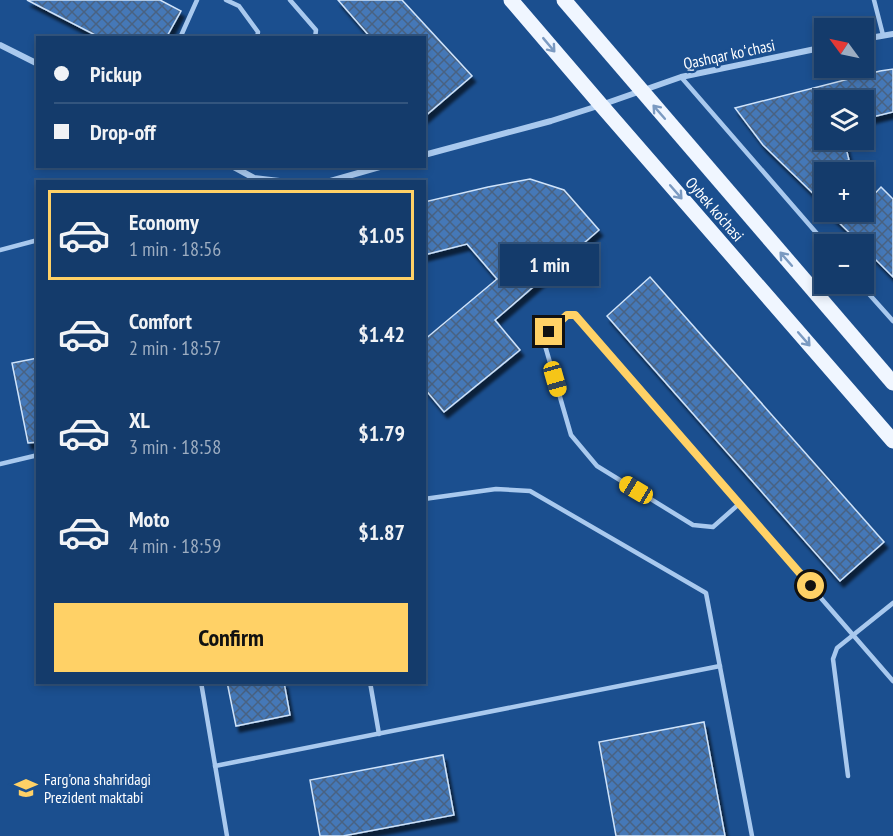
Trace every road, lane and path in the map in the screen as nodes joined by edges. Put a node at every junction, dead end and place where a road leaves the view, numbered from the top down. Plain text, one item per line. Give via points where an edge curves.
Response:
1 (197, 0) edge
2 (226, 0) edge
3 (290, 0) edge
4 (511, 0) edge
5 (564, 0) edge
6 (874, 0) edge
7 (893, 34) edge
8 (883, 35) junction
9 (181, 36) edge
10 (257, 36) edge
11 (315, 36) edge
12 (874, 37) edge
13 (0, 45) edge
14 (814, 49) edge
15 (36, 63) edge
16 (681, 78) junction
17 (640, 91) junction
18 (601, 105) junction
19 (426, 154) edge
20 (236, 168) edge
21 (375, 168) edge
22 (254, 178) junction
23 (250, 180) edge
24 (265, 180) edge
25 (334, 180) edge
26 (817, 234) edge
27 (36, 241) edge
28 (0, 250) edge
29 (869, 294) edge
30 (893, 321) edge
31 (893, 383) edge
32 (893, 441) edge
33 (36, 455) edge
34 (0, 464) edge
35 (426, 499) edge
36 (739, 504) junction
37 (893, 603) edge
38 (854, 636) junction
39 (720, 666) junction
40 (893, 681) edge
41 (201, 684) edge
42 (370, 684) edge
43 (379, 734) junction
44 (215, 766) junction
45 (848, 776) dead end
46 (227, 836) edge
47 (752, 836) edge

1 - 9 lane
2 - 10 lane via 239,6
3 - 11 lane via 316,30
4 -> 18 main road, Oybek ko‘chasi
5 - 17 main road, Oybek ko‘chasi
6 - 8 lane
7 - 8 street
8 - 12 street
13 - 15 street
14 - 16 street, Qashqar koʻchasi
16 - 17 street, Qashqar koʻchasi
16 - 26 lane
17 - 18 street, Qashqar koʻchasi
31 -> 17 main road, Oybek ko‘chasi
18 - 19 street, Qashqar koʻchasi
18 -> 32 main road, Oybek ko‘chasi
20 - 22 street
21 - 25 street
22 - 23 lane
22 - 24 street
27 - 28 lane
29 - 30 lane
33 - 34 lane
35 - 39 lane via 496,489 530,491 706,593
36 - 36 lane via 575,315 567,315 549,332 544,342 571,435 597,466 693,525 713,527
36 - 38 lane
37 - 38 lane
38 - 40 lane
38 - 45 lane via 837,648 833,659
39 - 43 lane
39 - 47 lane
41 - 44 lane
42 - 43 lane
43 - 44 lane
44 - 46 lane

